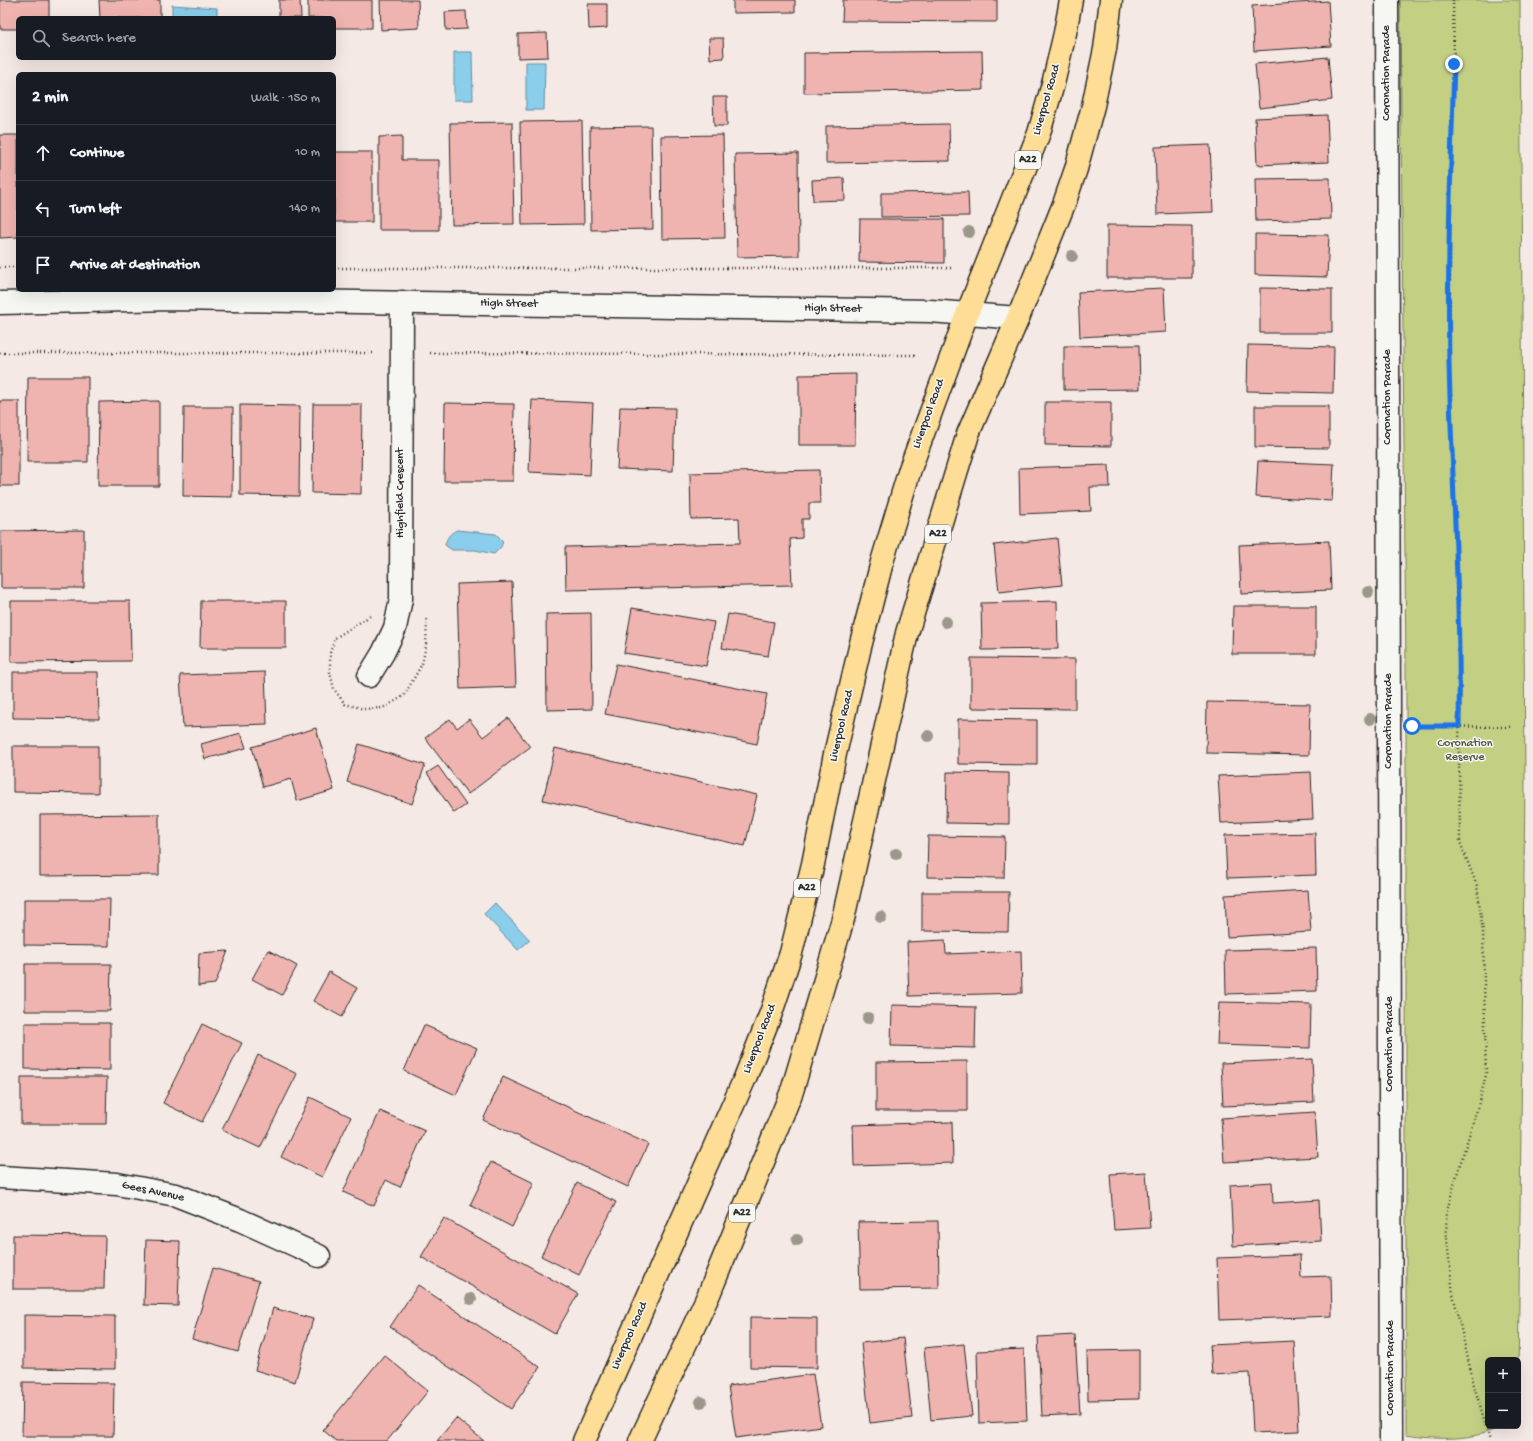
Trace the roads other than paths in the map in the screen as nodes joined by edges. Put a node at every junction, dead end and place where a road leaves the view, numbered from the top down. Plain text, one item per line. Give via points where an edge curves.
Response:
1 (1071, 0) edge
2 (1111, 0) edge
3 (1387, 0) edge
4 (402, 302) junction
5 (0, 303) edge
6 (967, 314) junction
7 (1018, 318) junction
8 (369, 676) dead end
9 (0, 1177) edge
10 (319, 1256) dead end
11 (584, 1441) edge
12 (640, 1441) edge
13 (1391, 1441) edge

1 - 6 highway, Liverpool Road / A22 via 1053,84 1039,133
2 - 7 highway, A22 via 1105,50 1076,169
3 - 13 street, Coronation Parade
4 - 5 street, High Street via 172,299
4 - 6 street, High Street via 930,311
4 - 8 street, Highfield Crescent via 401,599 395,628
6 - 7 street, High Street
6 - 11 highway, Liverpool Road / A22 via 910,469 882,562 835,754 792,953 745,1078
7 - 12 highway, A22 via 968,434 907,633 843,919 792,1092 709,1294
9 - 10 street, Gees Avenue via 117,1184 176,1195 240,1220

